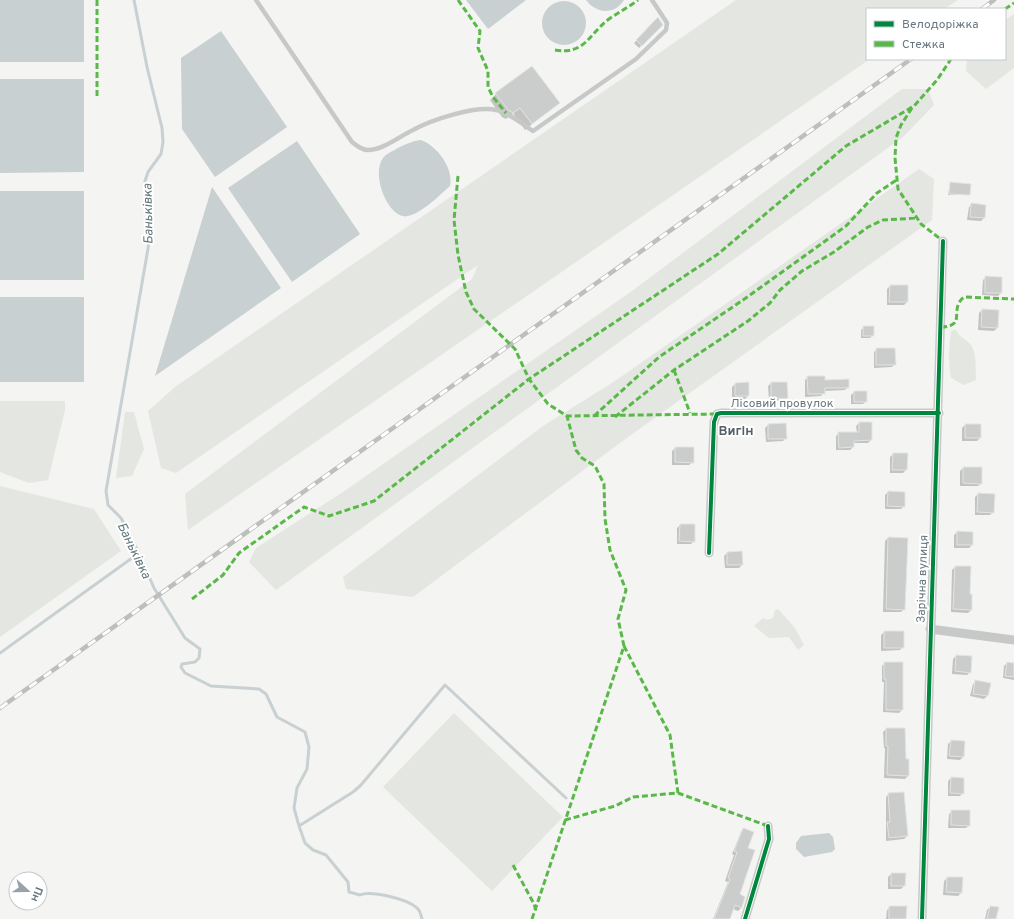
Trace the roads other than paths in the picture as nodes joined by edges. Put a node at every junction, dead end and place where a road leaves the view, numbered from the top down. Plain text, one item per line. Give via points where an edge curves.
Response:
1 (256, 0) edge
2 (652, 0) edge
3 (943, 241) dead end
4 (938, 413) junction
5 (709, 552) dead end
6 (930, 629) junction
7 (1014, 640) edge
8 (768, 826) dead end
9 (745, 919) edge
10 (922, 919) edge

1 - 2 lane via 352,142 367,150 376,149 446,117 482,108 506,113 533,131 636,59 666,30 667,23
3 - 4 street, Зарічна вулиця
4 - 5 street, Лісовий провулок via 717,414 714,422
4 - 6 street, Зарічна вулиця
6 - 7 street
6 - 10 street, Зарічна вулиця
8 - 9 street via 769,839

